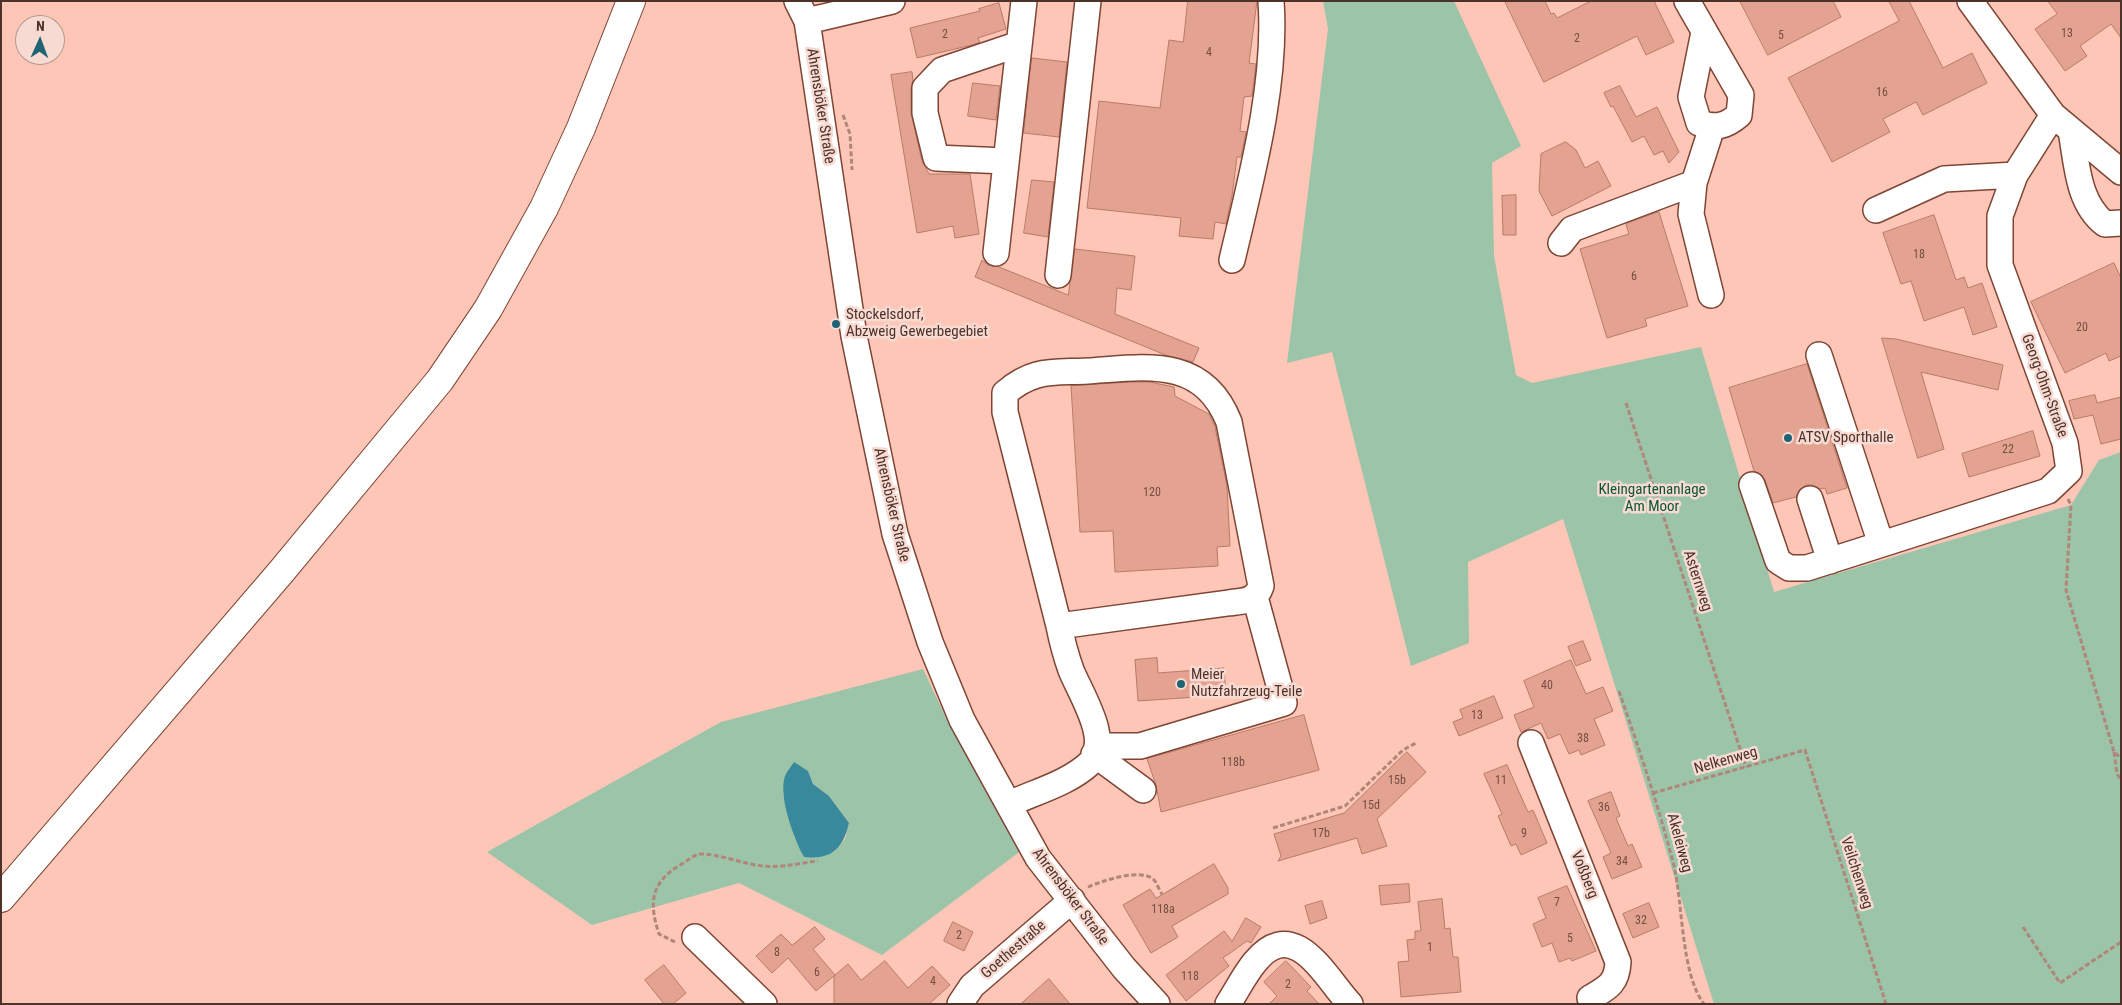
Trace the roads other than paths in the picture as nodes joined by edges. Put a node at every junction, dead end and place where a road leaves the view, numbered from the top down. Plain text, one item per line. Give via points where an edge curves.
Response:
1 (892, 1) edge
2 (1024, 1) edge
3 (1088, 1) edge
4 (1270, 1) edge
5 (1686, 1) edge
6 (1970, 1) edge
7 (631, 4) edge
8 (802, 11) edge
9 (1704, 32) junction
10 (1019, 44) junction
11 (2062, 123) junction
12 (1712, 127) junction
13 (1006, 161) junction
14 (2121, 172) edge
15 (2014, 175) junction
16 (1694, 183) junction
17 (1876, 210) dead end
18 (2121, 223) edge
19 (1561, 243) dead end
20 (996, 253) dead end
21 (1232, 260) dead end
22 (1058, 275) dead end
23 (1711, 294) dead end
24 (1819, 355) dead end
25 (1752, 485) dead end
26 (1810, 499) dead end
27 (1881, 544) junction
28 (1830, 561) junction
29 (1254, 597) junction
30 (1059, 626) junction
31 (1531, 743) dead end
32 (1096, 750) junction
33 (1143, 790) dead end
34 (1008, 804) junction
35 (1, 898) edge
36 (1072, 900) junction
37 (695, 937) road end
38 (1586, 1002) edge
39 (764, 1004) edge
40 (960, 1004) edge
41 (1158, 1004) edge
42 (1228, 1004) edge
43 (1350, 1004) edge

1 - 8 street
2 - 10 street
3 - 22 street
4 - 21 street via 1269,65 1258,150
5 - 9 street
6 - 11 street
7 - 35 main road via 581,128 544,208 488,309 440,380 281,572
8 - 34 street, Ahrensböker Straße via 854,336 895,534 930,642 962,720
9 - 12 street via 1691,97 1698,124
9 - 12 street via 1742,95 1739,115 1728,125
10 - 13 street
10 - 13 street via 942,70 925,88 925,113 936,158
11 - 14 street
11 - 15 street, Georg-Ohm-Straße
11 - 18 street via 2089,208 2105,224
12 - 16 street
13 - 20 street
15 - 17 street via 1944,179
15 - 27 street, Georg-Ohm-Straße via 2000,216 2000,265 2065,443 2069,470 2048,491
16 - 19 street via 1572,229
16 - 23 street via 1691,214
24 - 27 street
25 - 28 street via 1778,561 1789,568 1806,568
26 - 28 street
27 - 28 street
29 - 30 street via 1228,604
29 - 30 street via 1261,586 1229,422 1221,402 1186,375 1153,366 1032,374 1005,393 1005,412
29 - 32 street via 1284,703 1140,746
30 - 32 street via 1067,660 1092,716
31 - 38 street, Voßberg via 1618,962 1617,975 1608,987
32 - 33 street
32 - 34 street via 1092,761 1075,775
34 - 36 street, Ahrensböker Straße via 1038,858
36 - 40 street, Goethestraße via 972,986
36 - 41 street, Ahrensböker Straße via 1124,968
37 - 39 street
42 - 43 street via 1255,961 1270,947 1286,944 1301,948 1311,956

